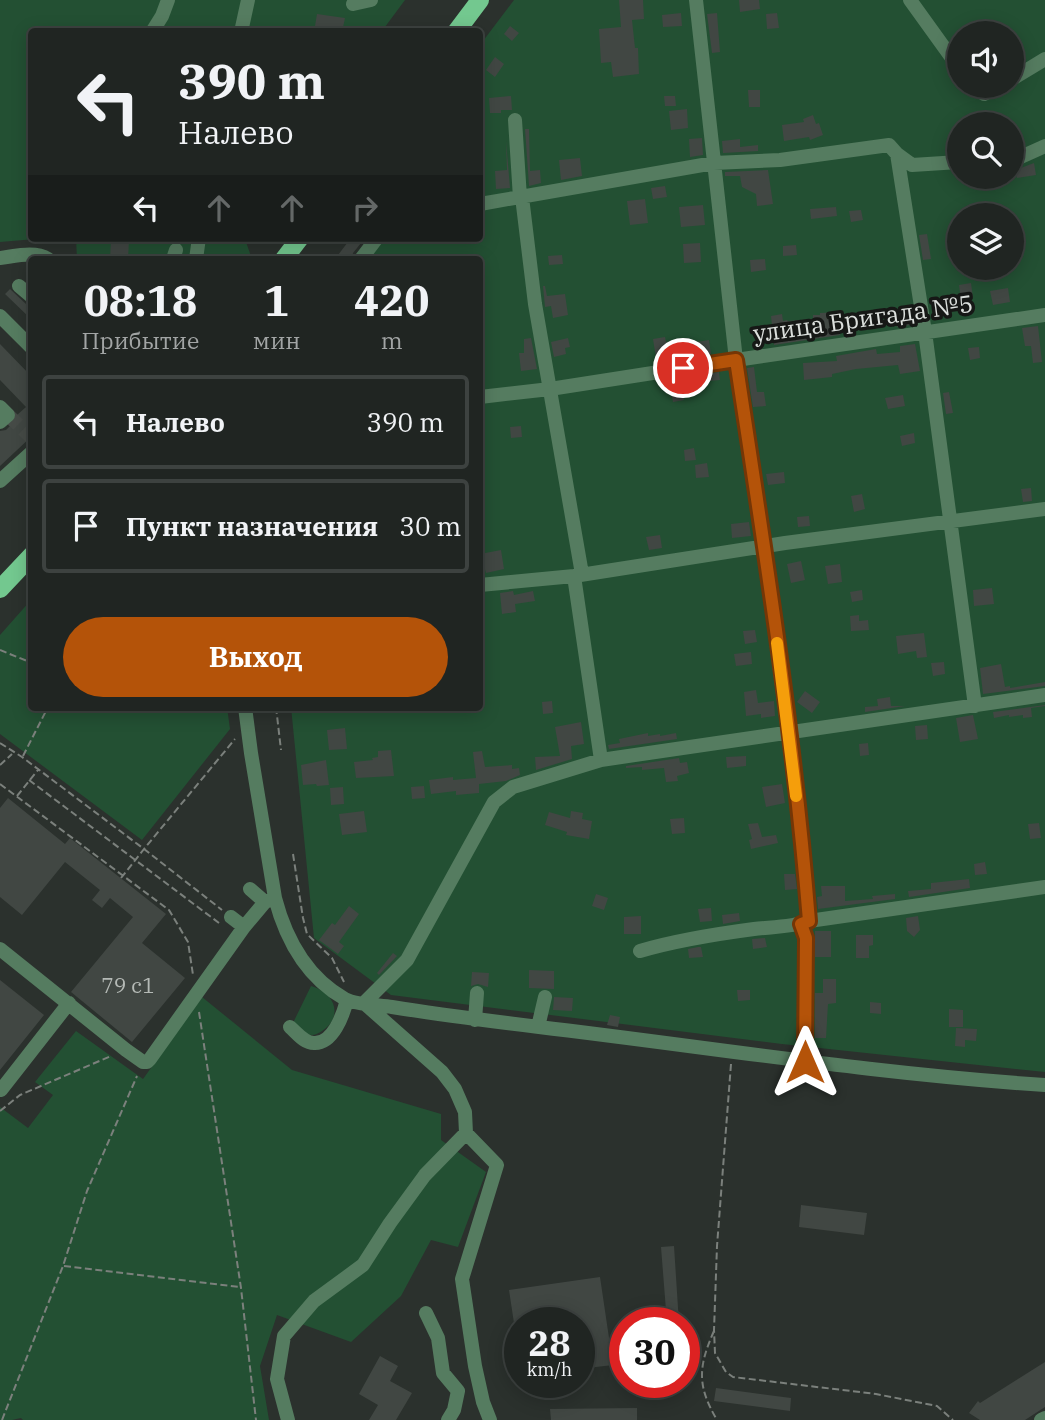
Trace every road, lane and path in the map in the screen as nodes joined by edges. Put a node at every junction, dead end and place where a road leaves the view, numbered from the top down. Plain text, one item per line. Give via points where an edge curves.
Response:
1 (168, 0) edge
2 (248, 0) edge
3 (371, 0) edge
4 (480, 0) edge
5 (696, 0) edge
6 (910, 0) edge
7 (353, 4) dead end
8 (154, 28) edge
9 (242, 28) edge
10 (459, 28) edge
11 (947, 51) edge
12 (1045, 59) edge
13 (1024, 72) edge
14 (515, 120) dead end
15 (1045, 146) edge
16 (897, 154) junction
17 (1024, 156) edge
18 (714, 163) junction
19 (947, 163) edge
20 (521, 198) junction
21 (483, 204) edge
22 (297, 242) edge
23 (41, 253) edge
24 (286, 256) edge
25 (0, 258) edge
26 (19, 286) dead end
27 (28, 294) edge
28 (1045, 315) edge
29 (0, 316) edge
30 (925, 332) junction
31 (28, 344) edge
32 (736, 360) junction
33 (550, 389) junction
34 (483, 397) edge
35 (0, 407) edge
36 (0, 422) edge
37 (28, 456) edge
38 (0, 481) edge
39 (1045, 509) edge
40 (950, 521) junction
41 (764, 547) junction
42 (28, 559) edge
43 (578, 575) junction
44 (483, 585) edge
45 (0, 589) edge
46 (0, 650) edge
47 (28, 661) edge
48 (1045, 695) edge
49 (975, 706) junction
50 (46, 711) edge
51 (245, 711) edge
52 (276, 711) edge
53 (788, 732) junction
54 (235, 739) dead end
55 (0, 743) edge
56 (281, 750) dead end
57 (13, 753) junction
58 (22, 757) junction
59 (601, 760) junction
60 (0, 764) edge
61 (38, 769) junction
62 (29, 780) junction
63 (0, 784) edge
64 (16, 796) junction
65 (144, 849) junction
66 (293, 854) dead end
67 (135, 860) junction
68 (122, 877) junction
69 (1045, 887) edge
70 (250, 888) dead end
71 (270, 900) junction
72 (231, 917) joint
73 (805, 922) junction
74 (242, 936) junction
75 (0, 949) edge
76 (640, 951) dead end
77 (477, 993) dead end
78 (196, 996) junction
79 (545, 997) dead end
80 (347, 1000) junction
81 (69, 1003) junction
82 (364, 1003) junction
83 (475, 1020) junction
84 (290, 1027) dead end
85 (538, 1027) junction
86 (126, 1050) junction
87 (732, 1052) junction
88 (144, 1062) junction
89 (805, 1062) junction
90 (1045, 1085) edge
91 (1, 1090) edge
92 (0, 1111) edge
93 (466, 1133) junction
94 (63, 1266) junction
95 (241, 1287) junction
96 (426, 1313) dead end
97 (714, 1330) junction
98 (483, 1402) junction
99 (1, 1419) edge
100 (256, 1420) edge
101 (288, 1420) edge
102 (449, 1420) edge
103 (477, 1420) edge
104 (490, 1420) edge
105 (717, 1420) edge
106 (953, 1420) edge

1 - 8 street
2 - 9 street
3 - 7 street
4 - 10 main road
5 - 18 street
6 - 11 street
12 - 13 street
14 - 20 street
15 - 17 street
16 - 18 street via 889,145 780,160
16 - 19 street via 912,165
16 - 30 street
18 - 20 street
18 - 32 street
20 - 21 street
20 - 33 street
22 - 24 main road
23 - 25 street
26 - 27 street
28 - 30 street, улица Бригада №5
29 - 31 street
30 - 32 street, улица Бригада №5
30 - 40 street
32 - 33 street, улица Бригада №5
32 - 41 street
33 - 34 street, улица Бригада №5
33 - 43 street
35 - 36 street via 8,415
37 - 38 street
39 - 40 street
40 - 41 street
40 - 49 street
41 - 43 street
41 - 53 street
42 - 45 main road
43 - 44 street
43 - 59 street
46 - 47 path
48 - 49 street
49 - 53 street
50 - 58 path
51 - 71 street via 246,759
52 - 56 path
53 - 59 street
53 - 73 street via 803,850
54 - 65 path
55 - 57 path
57 - 58 path
57 - 60 path
58 - 61 path
59 - 82 street via 513,787 494,802 407,960
61 - 62 path
61 - 65 path
62 - 64 path
62 - 67 path
63 - 64 path
64 - 68 path
65 - 67 path
65 - 72 path
66 - 80 path via 307,934 332,958 344,980
67 - 68 path
67 - 74 path
68 - 78 path via 169,910 188,942
69 - 73 street
70 - 71 street
71 - 74 street
71 - 80 street via 312,974
72 - 74 street
73 - 76 street
73 - 89 street
74 - 78 street
75 - 81 street
77 - 83 street
78 - 88 street
78 - 95 path
79 - 85 street
80 - 82 street
80 - 84 street via 344,1023 324,1040 315,1044 305,1041
81 - 86 street
81 - 91 street
82 - 83 street
82 - 93 street via 456,1089 465,1112
83 - 85 street
85 - 87 street
86 - 88 street
86 - 92 path via 20,1095
87 - 89 street
87 - 97 path
88 - 94 path via 87,1191
89 - 90 street
93 - 98 street via 497,1165 461,1279
93 - 101 street via 425,1175 363,1265 314,1301 284,1336 277,1380
94 - 95 path
94 - 99 path
95 - 100 path
96 - 102 street via 438,1338 443,1373 458,1391
97 - 105 path via 700,1376
97 - 106 path via 715,1353 733,1377 888,1396 937,1406
98 - 103 street
98 - 104 street

